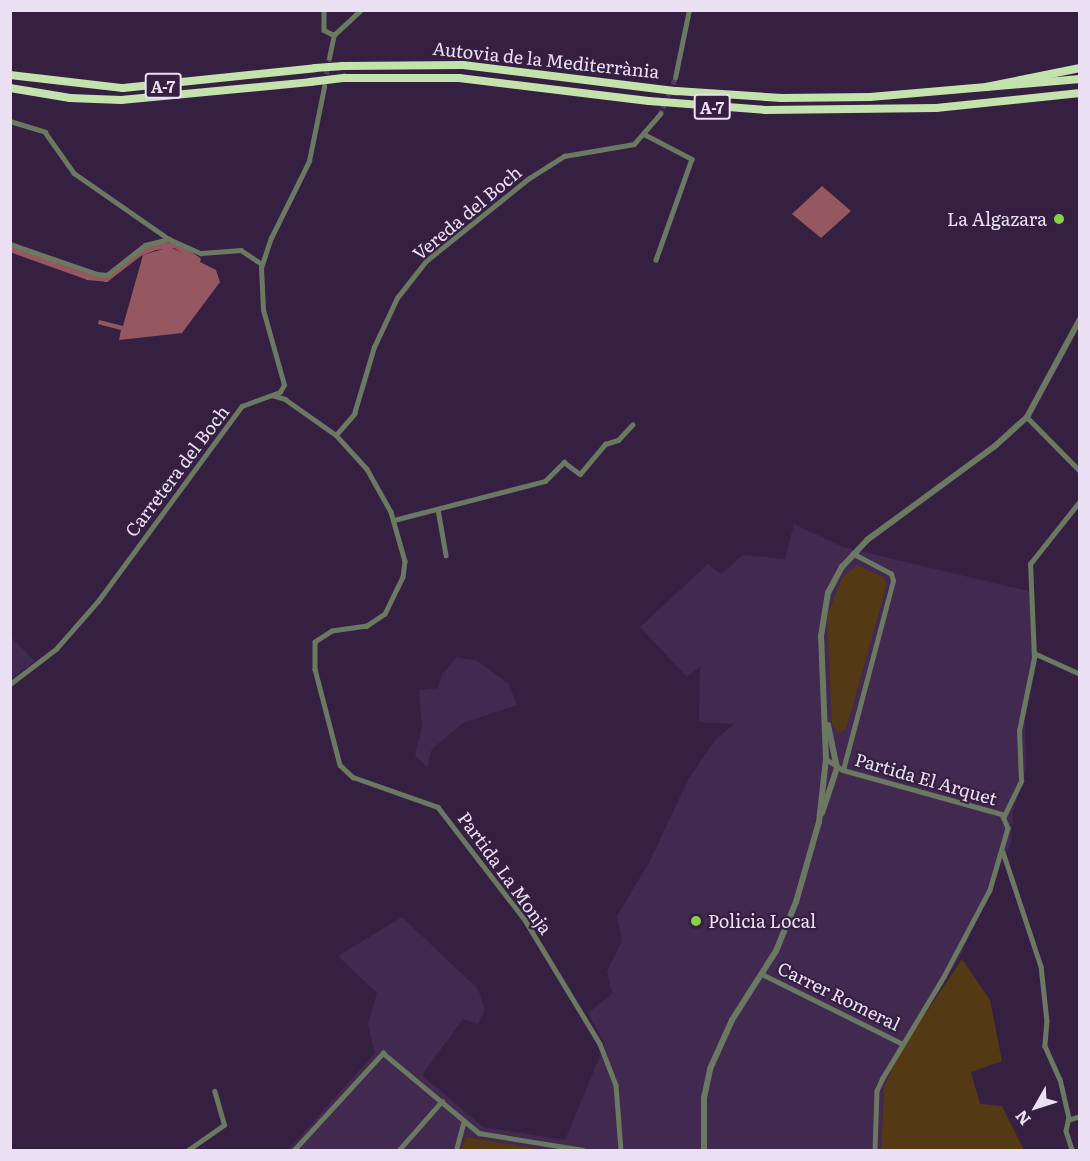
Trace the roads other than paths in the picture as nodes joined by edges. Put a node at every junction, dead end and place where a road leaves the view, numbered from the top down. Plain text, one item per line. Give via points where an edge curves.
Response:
1 (324, 10) edge
2 (361, 10) edge
3 (688, 10) edge
4 (334, 35) junction
5 (329, 58) tunnel mouth
6 (1078, 68) edge
7 (10, 75) edge
8 (675, 78) tunnel mouth
9 (1076, 80) edge
10 (324, 87) tunnel mouth
11 (10, 88) edge
12 (981, 90) junction
13 (1080, 93) edge
14 (660, 114) tunnel mouth
15 (10, 121) edge
16 (644, 134) junction
17 (169, 239) junction
18 (10, 244) edge
19 (656, 260) dead end
20 (262, 264) junction
21 (1080, 319) edge
22 (272, 395) junction
23 (1027, 417) junction
24 (632, 425) dead end
25 (336, 435) junction
26 (1080, 471) edge
27 (1080, 501) edge
28 (438, 509) junction
29 (394, 520) junction
30 (853, 554) junction
31 (446, 555) dead end
32 (1034, 653) junction
33 (1080, 674) edge
34 (10, 684) edge
35 (826, 717) junction
36 (826, 759) junction
37 (840, 769) junction
38 (1004, 816) junction
39 (819, 822) junction
40 (1003, 851) junction
41 (764, 975) junction
42 (901, 1042) junction
43 (214, 1091) dead end
44 (442, 1101) junction
45 (1080, 1116) edge
46 (1068, 1120) junction
47 (464, 1121) junction
48 (188, 1150) edge
49 (294, 1150) edge
50 (399, 1150) edge
51 (456, 1150) edge
52 (583, 1150) edge
53 (621, 1150) edge
54 (704, 1150) edge
55 (875, 1150) edge
56 (1072, 1150) edge

1 - 4 street via 324,30
2 - 4 street
3 - 8 street
4 - 5 street
6 - 12 highway via 993,83
7 - 12 highway, Autovia de la Mediterrània / A-7, bridge via 123,88 343,66 463,65 676,91 772,97 870,98
9 - 12 highway, Autovia de la Mediterrània / A-7
10 - 20 street via 309,160
11 - 13 highway, Autovia de la Mediterrània / A-7, bridge via 70,98 121,100 345,78 459,78 649,101 765,110 936,108
14 - 16 street, Vereda del Boch
15 - 17 street via 45,132 74,173
16 - 19 street via 692,159
16 - 25 street, Vereda del Boch via 634,144 611,151 564,156 528,179 426,261 397,298 375,347 354,414
17 - 18 street via 146,245 107,275
17 - 20 street via 201,253 241,250
20 - 22 street via 263,310 284,384
21 - 23 street
22 - 25 street via 285,399
22 - 34 street, Carretera del Boch via 242,406 98,601 56,649
23 - 26 street
23 - 30 street
24 - 28 street via 618,440 605,444 580,474 564,462 545,481
25 - 29 street via 381,490
27 - 32 street via 1030,564
28 - 29 street
28 - 31 street
29 - 53 street, Partida La Monja via 405,561 403,577 390,606 377,621 358,629 332,631 315,642 315,669 340,765 352,777 438,807 525,920 600,1044 615,1084
30 - 35 street via 835,577 822,613
30 - 37 street via 891,574 893,581
32 - 33 street
32 - 38 street via 1019,731 1022,780
35 - 36 street
35 - 37 street
36 - 37 street
36 - 39 street
37 - 38 street, Partida El Arquet
37 - 39 street
38 - 40 street, Partida El Arquet via 1008,828
39 - 41 street via 796,902
40 - 42 street, Partida El Arquet via 990,890 949,968
40 - 46 street via 1041,966 1047,1021 1045,1046 1057,1068
41 - 42 street, Carrer Romeral
41 - 54 street via 732,1020 710,1070 704,1098
42 - 55 street, Partida El Arquet via 878,1091
43 - 48 street via 224,1125
44 - 47 street
44 - 49 street via 383,1053
44 - 50 street
45 - 46 street
46 - 56 street via 1065,1131
47 - 51 street
47 - 52 street via 479,1134

